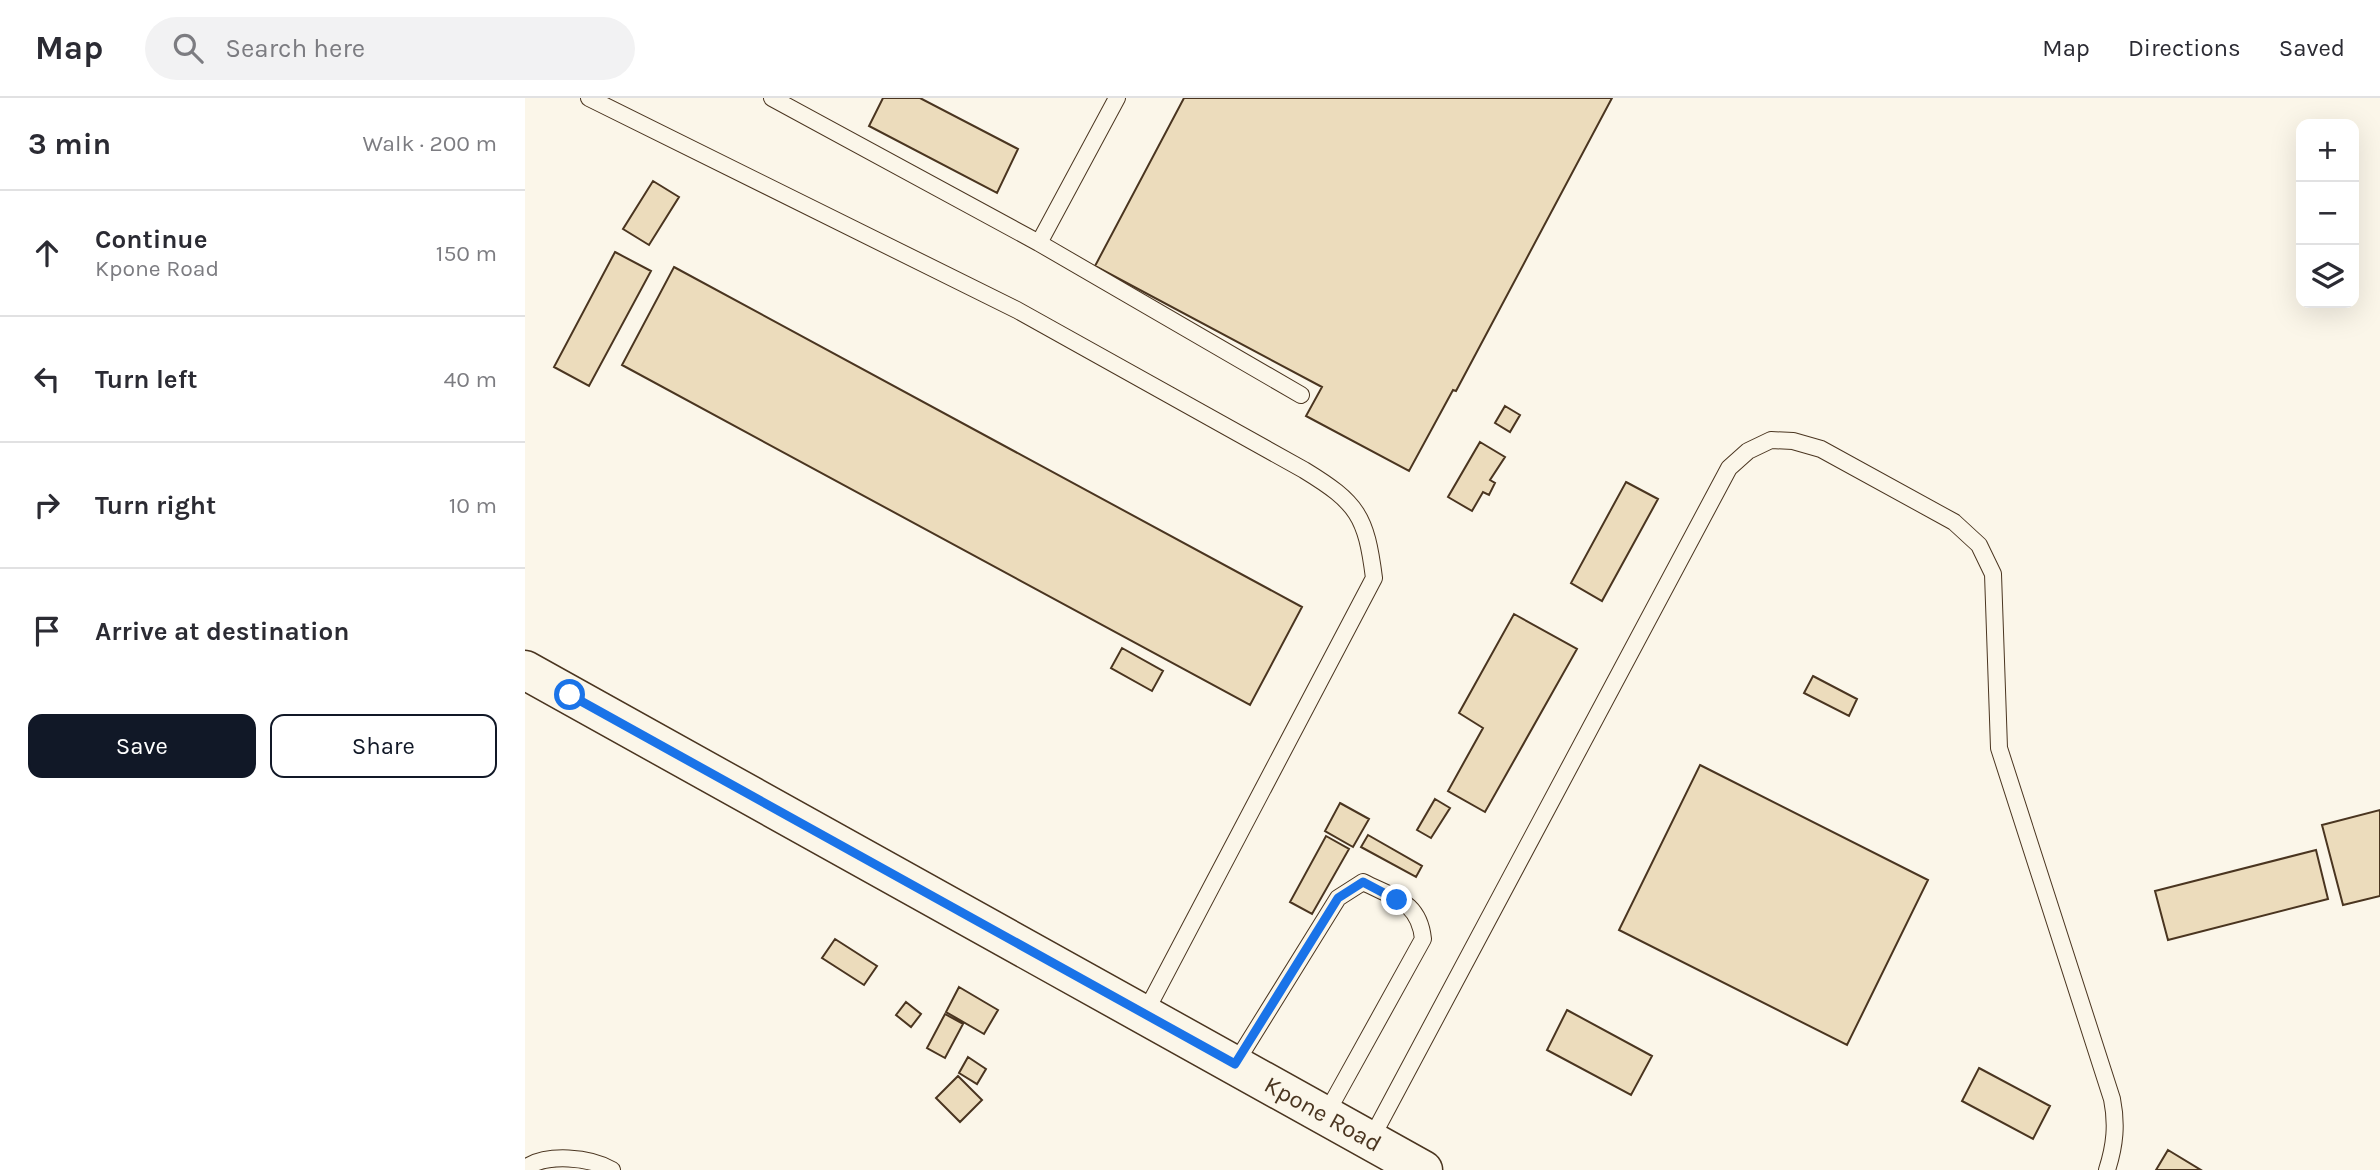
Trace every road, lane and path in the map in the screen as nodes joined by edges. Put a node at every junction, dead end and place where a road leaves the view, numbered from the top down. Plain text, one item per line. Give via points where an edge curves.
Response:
1 (589, 98) edge
2 (627, 98) edge
3 (772, 98) edge
4 (1117, 98) edge
5 (617, 112) junction
6 (1039, 243) junction
7 (1301, 395) dead end
8 (525, 670) edge
9 (1144, 1014) junction
10 (1235, 1064) junction
11 (1325, 1116) junction
12 (1370, 1141) junction
13 (525, 1168) edge
14 (612, 1170) edge
15 (1423, 1170) edge
16 (2107, 1170) edge

1 - 5 lane
2 - 5 lane
3 - 6 lane
4 - 6 lane
5 - 9 lane via 1017,310 1304,470 1339,491 1361,516 1374,578
6 - 7 lane
8 - 9 main road, Kpone Road
9 - 10 main road, Kpone Road
10 - 11 main road, Kpone Road
10 - 11 lane via 1321,923 1347,889 1363,882 1414,908 1423,939
11 - 12 main road, Kpone Road
12 - 15 main road, Kpone Road
12 - 16 lane via 1729,468 1748,451 1771,440 1793,440 1821,449 1954,522 1979,545 1993,574 1999,748 2112,1099 2116,1120
13 - 14 lane via 564,1158

